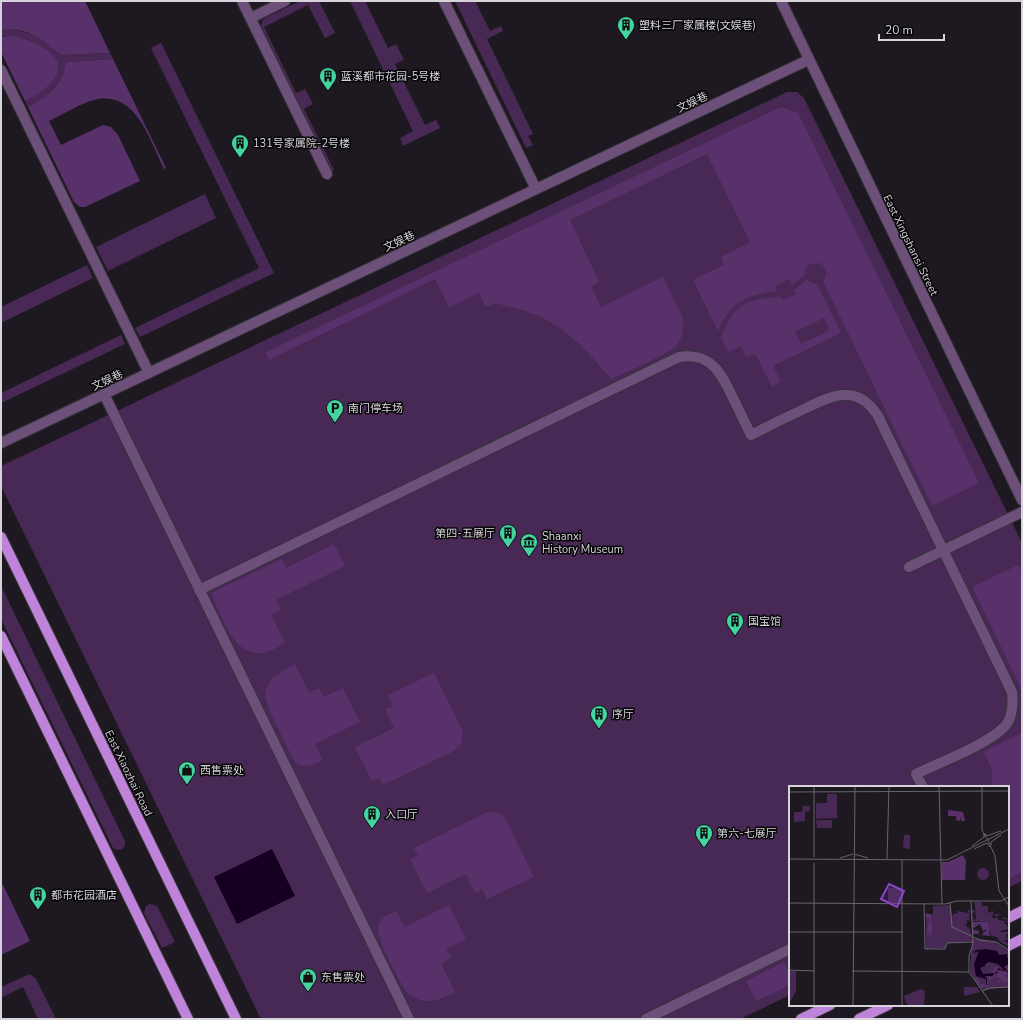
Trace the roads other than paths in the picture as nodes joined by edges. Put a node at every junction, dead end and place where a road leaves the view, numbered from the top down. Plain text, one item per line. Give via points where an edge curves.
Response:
1 (242, 1) edge
2 (285, 1) edge
3 (444, 1) edge
4 (780, 1) edge
5 (251, 18) junction
6 (808, 60) junction
7 (1, 70) edge
8 (327, 174) dead end
9 (536, 189) junction
10 (149, 373) junction
11 (104, 394) junction
12 (1, 443) edge
13 (1022, 500) edge
14 (1022, 512) edge
15 (1, 537) edge
16 (944, 550) junction
17 (910, 567) dead end
18 (199, 590) junction
19 (1, 636) edge
20 (922, 786) edge
21 (1022, 911) edge
22 (1009, 918) edge
23 (1022, 939) edge
24 (1009, 946) edge
25 (789, 949) edge
26 (828, 1006) edge
27 (886, 1006) edge
28 (188, 1019) edge
29 (236, 1019) edge
30 (409, 1019) edge
31 (646, 1019) edge
32 (801, 1019) edge
33 (859, 1019) edge

1 - 5 street
2 - 5 street
3 - 9 street
4 - 6 street, East Xingshansi Street
5 - 8 street
6 - 9 street, 文娱巷
6 - 13 street, East Xingshansi Street
7 - 10 street
9 - 10 street, 文娱巷
10 - 11 street, 文娱巷
11 - 12 street, 文娱巷
11 - 18 street
14 - 16 street
15 - 29 main road, East Xiaozhai Road
16 - 17 street
16 - 18 street via 878,416 863,400 849,394 833,395 751,435 719,372 708,361 686,356 671,360
16 - 20 street via 1009,685 1013,707 1008,722 998,733 916,774
18 - 30 street
19 - 28 main road
21 - 22 main road
23 - 24 main road
25 - 31 street
26 - 32 main road
27 - 33 main road

